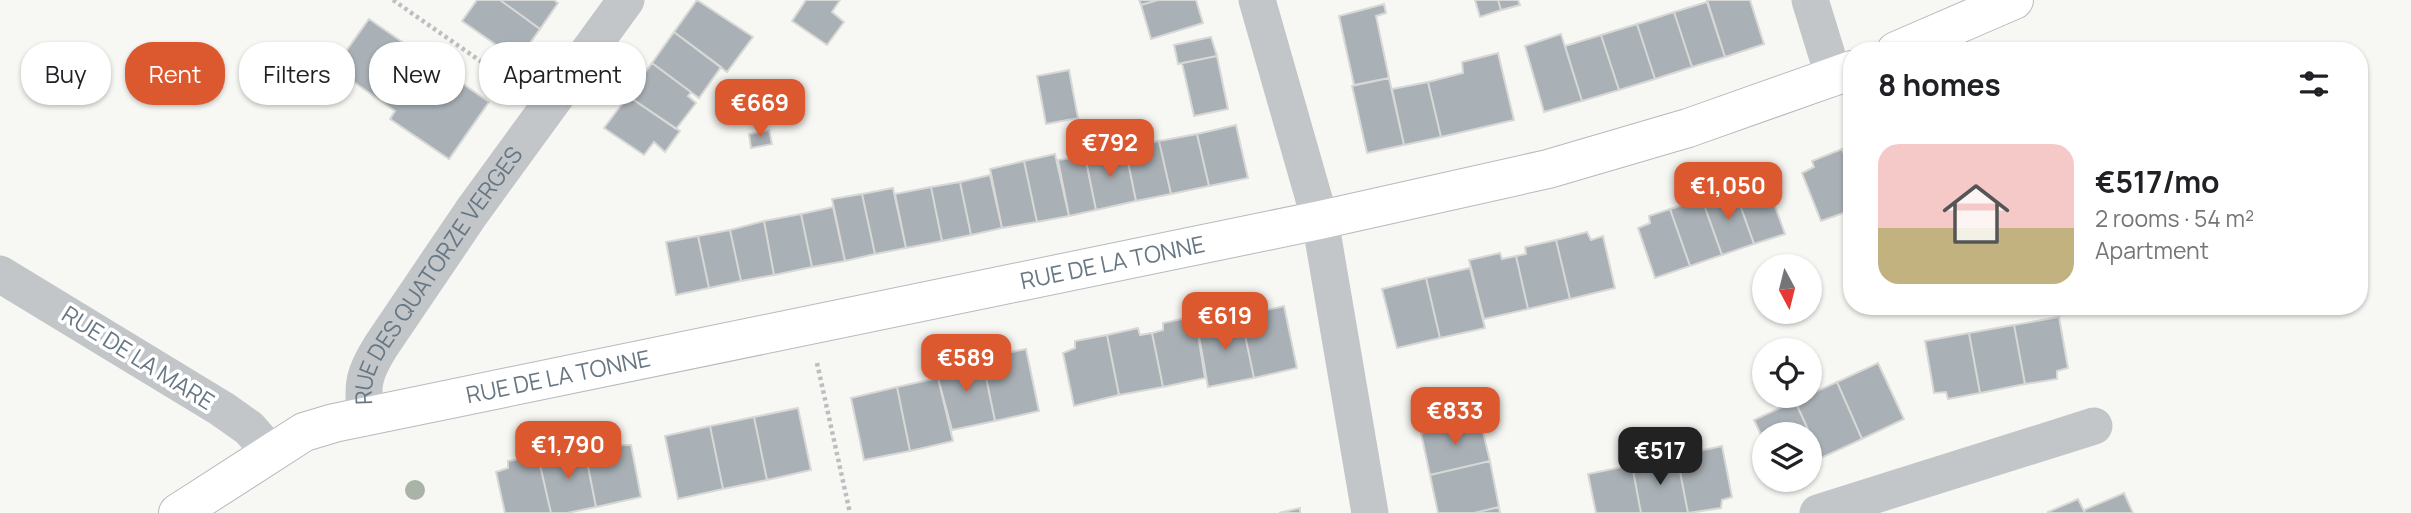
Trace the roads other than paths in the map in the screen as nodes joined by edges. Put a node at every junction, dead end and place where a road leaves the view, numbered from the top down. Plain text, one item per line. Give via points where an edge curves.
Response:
1 (626, 0) edge
2 (1257, 0) edge
3 (1810, 0) edge
4 (2014, 0) edge
5 (1917, 42) edge
6 (1843, 74) edge
7 (1320, 220) junction
8 (0, 274) edge
9 (366, 417) junction
10 (2094, 426) dead end
11 (270, 452) junction
12 (178, 513) edge
13 (1370, 513) edge
14 (1818, 513) edge

1 - 9 street, RUE DES QUATORZE VERGES via 471,214 367,369 362,392
2 - 7 street
3 - 6 street
4 - 5 street
6 - 7 street, RUE DE LA TONNE via 1688,128 1548,169
7 - 9 street, RUE DE LA TONNE
7 - 13 street
8 - 11 street, RUE DE LA MARE via 222,409 249,428
9 - 11 street, RUE DES QUATORZE VERGES via 304,432
10 - 14 street
11 - 12 street, RUE DES QUATORZE VERGES

